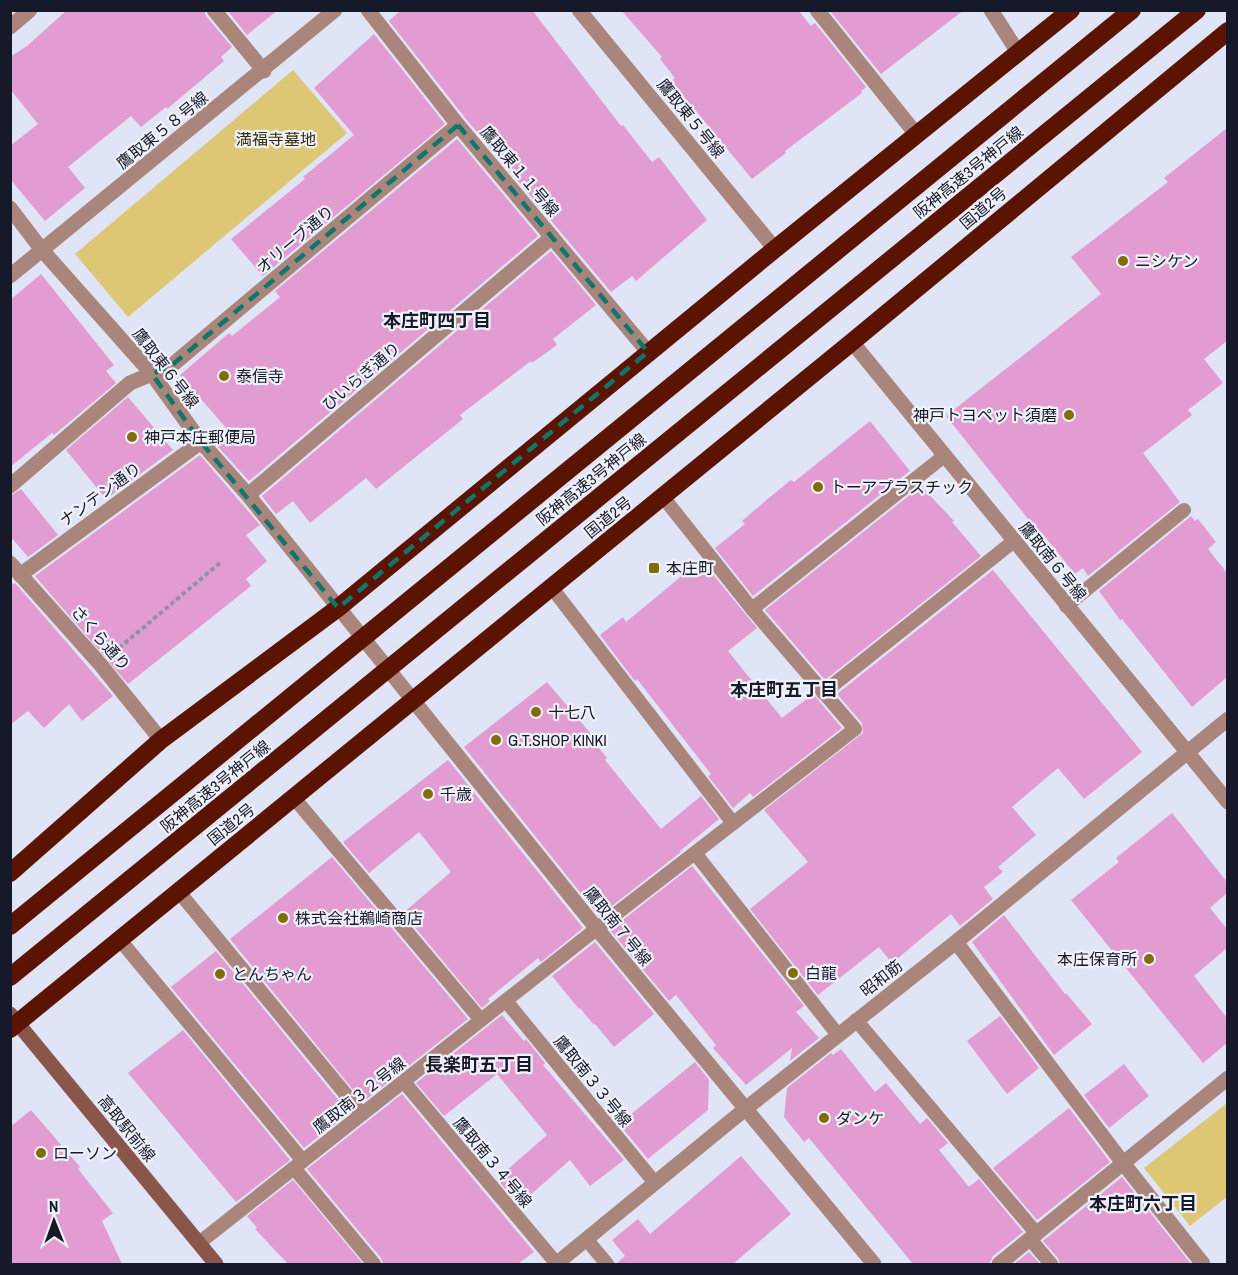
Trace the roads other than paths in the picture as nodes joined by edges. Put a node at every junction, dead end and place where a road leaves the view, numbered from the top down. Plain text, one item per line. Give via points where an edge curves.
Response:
1 (30, 10) edge
2 (214, 10) edge
3 (335, 10) edge
4 (368, 10) edge
5 (579, 10) edge
6 (817, 10) edge
7 (992, 10) edge
8 (1071, 10) edge
9 (1132, 10) edge
10 (1197, 10) edge
11 (10, 27) edge
12 (1227, 31) edge
13 (1019, 54) junction
14 (264, 71) junction
15 (458, 125) junction
16 (916, 134) junction
17 (10, 208) edge
18 (552, 237) junction
19 (775, 249) junction
20 (42, 250) junction
21 (10, 276) edge
22 (852, 342) junction
23 (648, 352) junction
24 (152, 374) junction
25 (201, 442) junction
26 (944, 456) junction
27 (10, 486) edge
28 (248, 495) junction
29 (663, 497) junction
30 (1184, 510) dead end
31 (1014, 542) junction
32 (15, 569) edge
33 (552, 588) junction
34 (1066, 606) junction
35 (338, 608) junction
36 (752, 609) junction
37 (823, 693) junction
38 (412, 702) junction
39 (1227, 719) edge
40 (161, 740) junction
41 (1186, 752) junction
42 (294, 798) junction
43 (1227, 802) edge
44 (733, 823) junction
45 (695, 853) junction
46 (10, 873) edge
47 (179, 892) junction
48 (10, 926) edge
49 (597, 929) junction
50 (120, 940) junction
51 (956, 942) junction
52 (10, 977) edge
53 (506, 1000) junction
54 (481, 1020) junction
55 (856, 1020) junction
56 (13, 1022) edge
57 (838, 1035) junction
58 (1227, 1078) edge
59 (404, 1082) junction
60 (744, 1110) junction
61 (362, 1114) junction
62 (1123, 1163) junction
63 (299, 1164) junction
64 (655, 1183) junction
65 (1034, 1236) junction
66 (587, 1239) junction
67 (199, 1244) junction
68 (216, 1264) edge
69 (374, 1264) edge
70 (556, 1264) edge
71 (607, 1264) edge
72 (874, 1264) edge
73 (999, 1264) edge
74 (1051, 1264) edge
75 (1203, 1264) edge

1 - 11 street
2 - 14 street
3 - 14 street, 鷹取東５８号線
4 - 15 street, 鷹取東１１号線
5 - 19 street, 鷹取東５号線
6 - 16 street
7 - 13 street
8 - 13 highway
9 - 48 highway, 阪神高速3号神戸線, bridge
10 - 52 highway, 阪神高速3号神戸線, bridge
12 - 22 highway, 国道2号
13 - 16 highway
14 - 20 street, 鷹取東５８号線
15 - 18 street, 鷹取東１１号線
15 - 24 street, オリーブ通り via 171,366
16 - 19 highway
17 - 20 street, 鷹取東６号線
18 - 23 street, 鷹取東１１号線
18 - 28 street, ひいらぎ通り
19 - 23 highway
20 - 21 street, 鷹取東５８号線
20 - 24 street, 鷹取東６号線
22 - 26 street, 鷹取南６号線
22 - 29 highway, 国道2号
23 - 35 highway
24 - 25 street, 鷹取東６号線
24 - 27 street, オリーブ通り via 130,383
25 - 28 street, 鷹取東６号線
25 - 32 street, ナンテン通り
26 - 31 street, 鷹取南６号線
26 - 36 lane
28 - 35 street, 鷹取東６号線
29 - 33 highway, 国道2号
29 - 36 lane
30 - 34 lane
31 - 34 street, 鷹取南６号線
31 - 37 lane
32 - 40 street, さくら通り
33 - 38 highway, 国道2号
33 - 44 lane
34 - 41 street, 鷹取南６号線
35 - 38 street, 鷹取南７号線
35 - 40 highway
36 - 37 lane
37 - 44 lane, 鷹取南３２号線 via 855,729
38 - 42 highway, 国道2号
38 - 49 street, 鷹取南７号線
39 - 41 street, 昭和筋
40 - 46 highway
41 - 43 street, 鷹取南６号線
41 - 51 street, 昭和筋
42 - 47 highway, 国道2号
42 - 54 lane
44 - 45 lane, 鷹取南３２号線
45 - 49 lane, 鷹取南３２号線
45 - 57 lane
47 - 50 highway, 国道2号
47 - 61 lane
49 - 53 lane, 鷹取南３２号線
49 - 60 street, 鷹取南７号線
50 - 56 highway, 国道2号
50 - 63 lane
51 - 55 street, 昭和筋
51 - 62 street
53 - 54 lane, 鷹取南３２号線
53 - 64 lane, 鷹取南３３号線
54 - 59 lane, 鷹取南３２号線
55 - 57 street, 昭和筋
55 - 65 lane
56 - 67 street, 高取駅前線
57 - 60 street, 昭和筋
58 - 62 street
59 - 61 lane, 鷹取南３２号線
59 - 70 lane, 鷹取南３４号線
60 - 64 street, 昭和筋
60 - 72 street, 鷹取南７号線
61 - 63 lane, 鷹取南３２号線
62 - 65 street
62 - 75 street
63 - 67 lane, 鷹取南３２号線
63 - 69 lane
64 - 66 street, 昭和筋
65 - 73 street
65 - 74 lane
66 - 70 street, 昭和筋
66 - 71 lane
67 - 68 street, 高取駅前線

